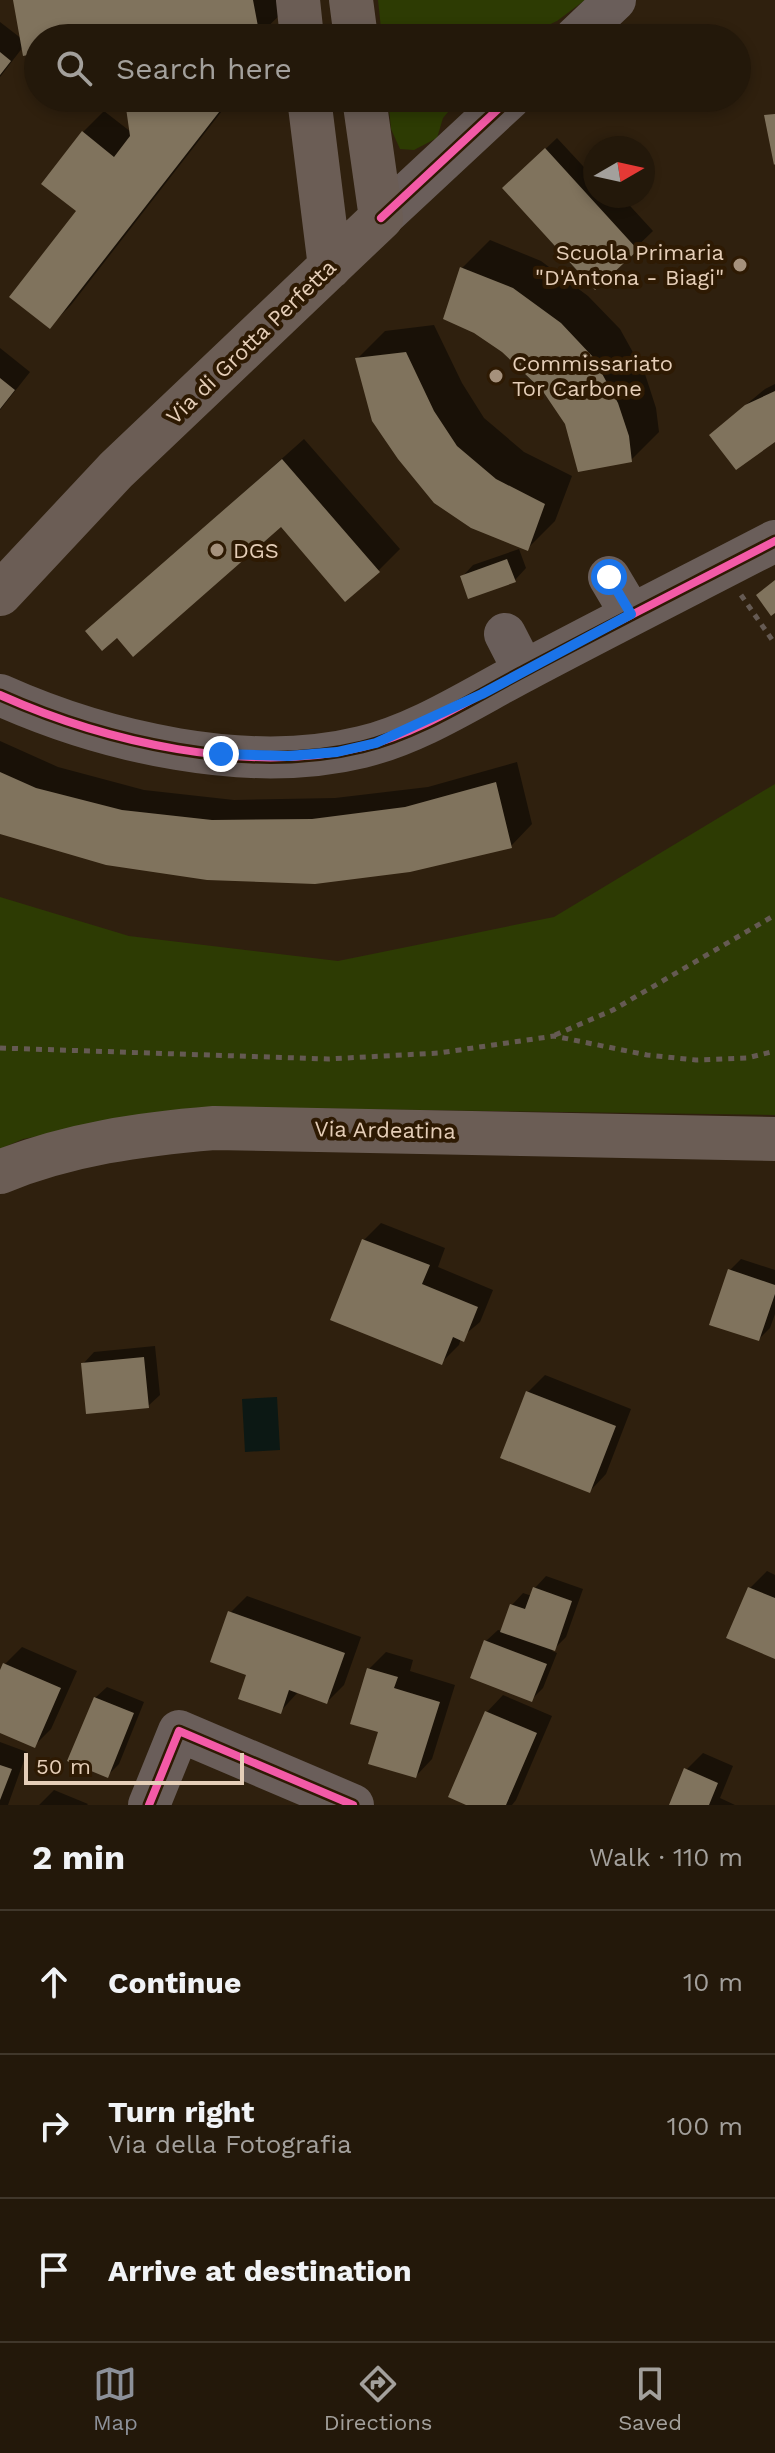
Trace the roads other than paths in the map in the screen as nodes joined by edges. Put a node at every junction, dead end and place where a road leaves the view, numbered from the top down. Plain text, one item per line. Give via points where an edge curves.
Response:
1 (298, 0) edge
2 (351, 0) edge
3 (615, 0) edge
4 (301, 24) edge
5 (354, 24) edge
6 (590, 24) edge
7 (311, 112) edge
8 (366, 112) edge
9 (495, 112) edge
10 (381, 218) junction
11 (330, 267) junction
12 (775, 541) edge
13 (609, 577) dead end
14 (0, 594) edge
15 (631, 614) junction
16 (505, 634) dead end
17 (524, 671) junction
18 (0, 695) edge
19 (775, 1139) edge
20 (0, 1172) edge
21 (149, 1805) edge
22 (353, 1805) edge

1 - 4 main road
2 - 5 main road
3 - 6 street
7 - 11 main road
8 - 10 main road
9 - 10 street, Via di Grotta Perfetta
10 - 11 main road, Via di Grotta Perfetta
11 - 14 main road, Via di Grotta Perfetta via 116,470
12 - 15 street
13 - 15 street
15 - 17 street
16 - 17 street
17 - 18 street via 395,737 337,752 288,756 159,745
19 - 20 main road, Via Ardeatina via 214,1128 88,1144
21 - 22 street via 179,1731

